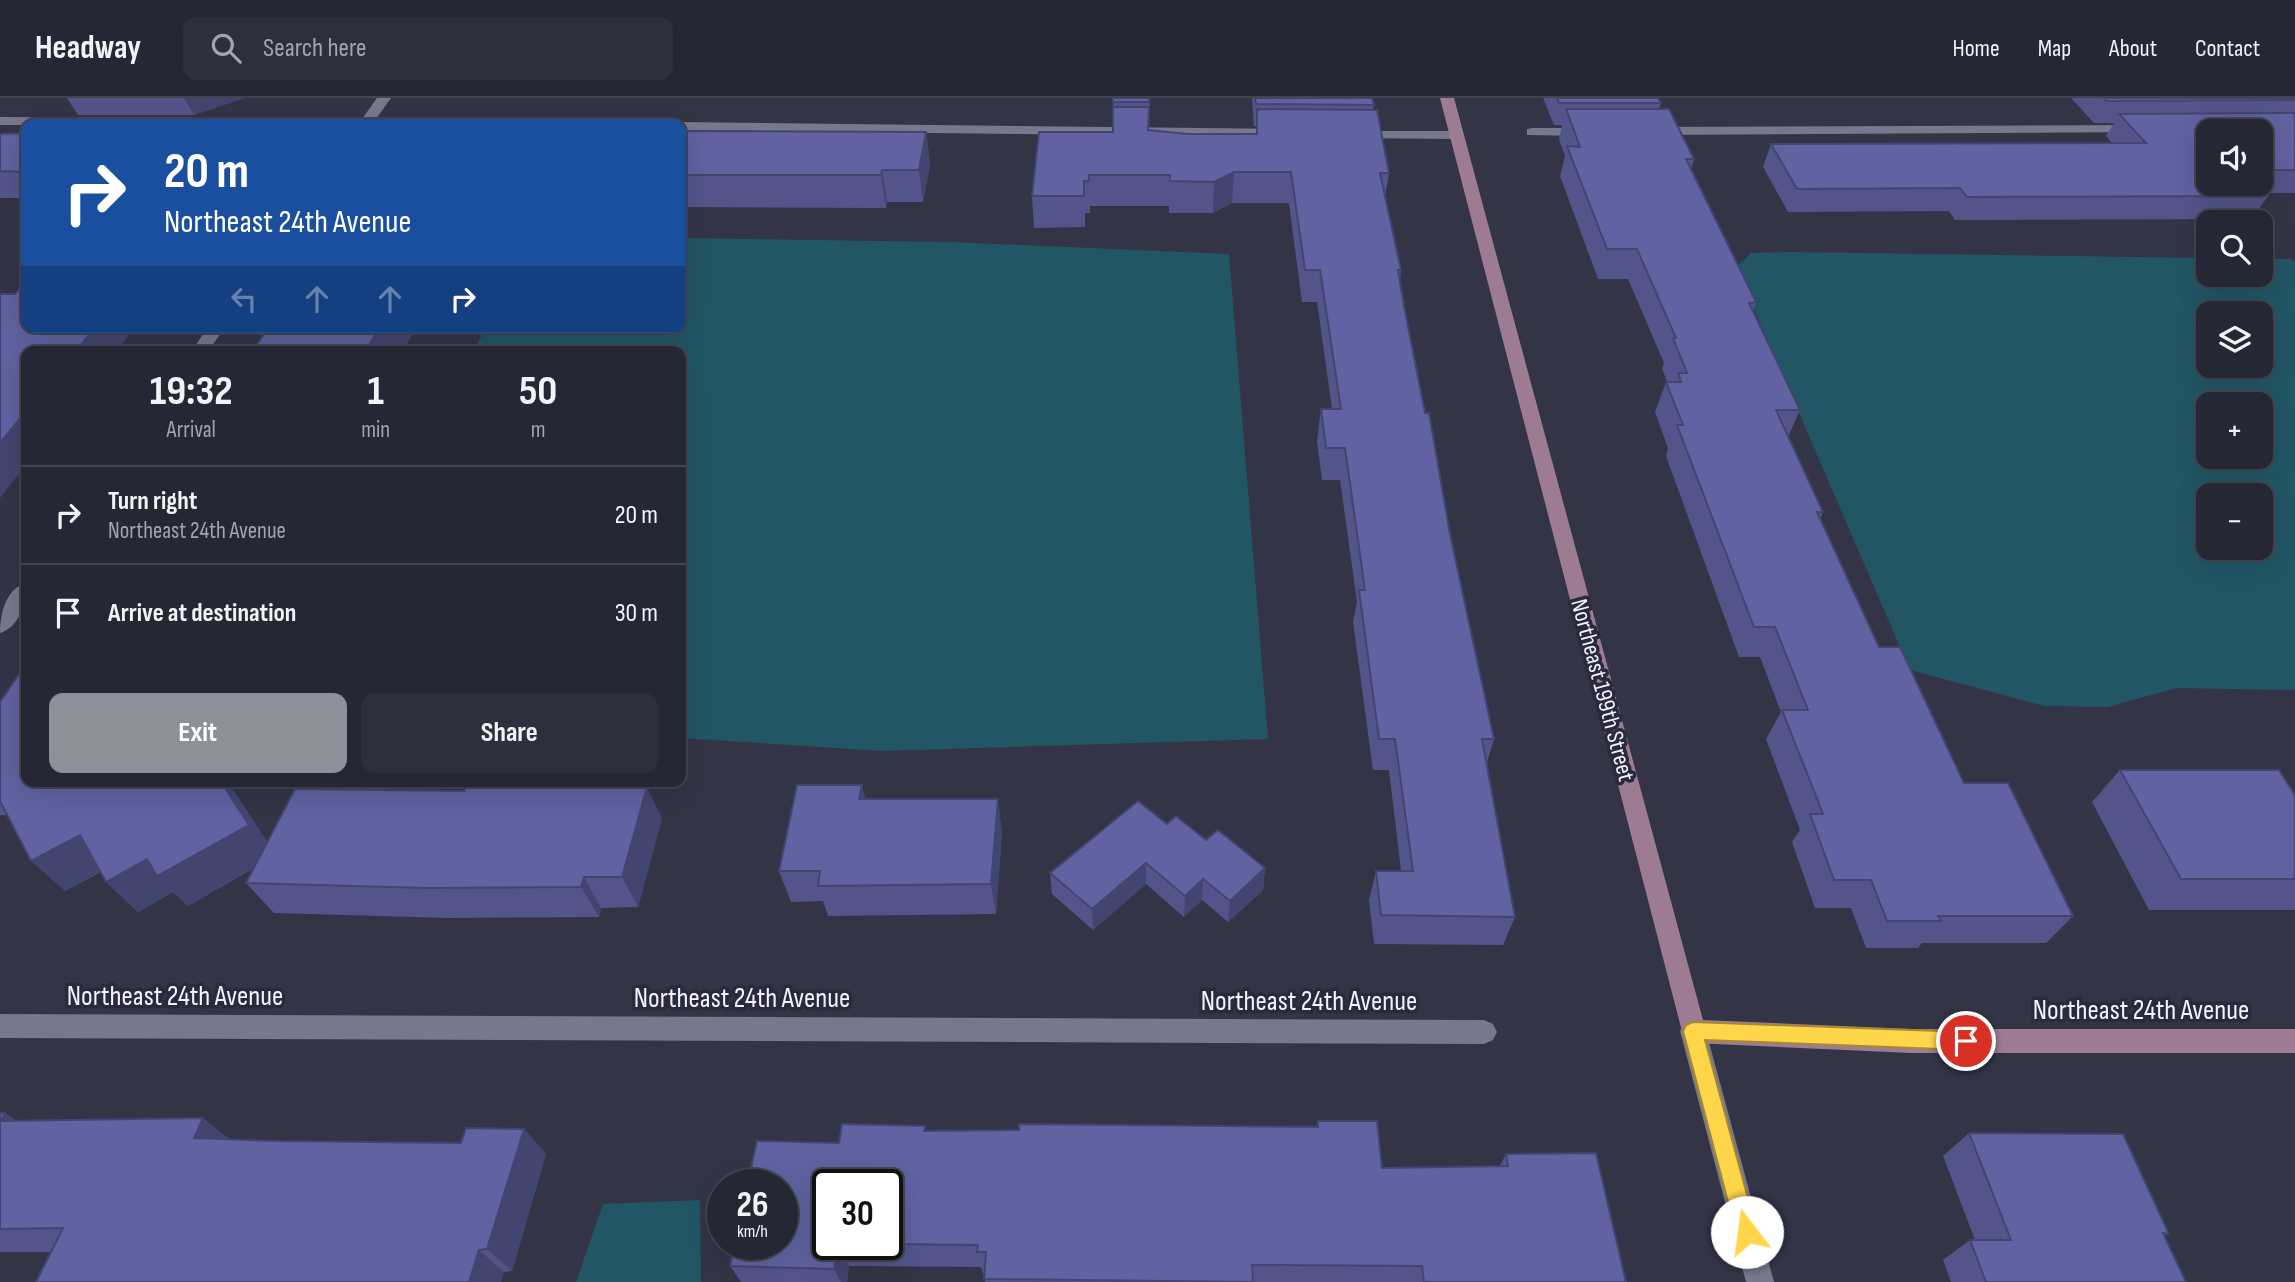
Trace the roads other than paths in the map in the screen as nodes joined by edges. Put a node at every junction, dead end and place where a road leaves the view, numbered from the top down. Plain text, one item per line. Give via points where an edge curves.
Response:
1 (384, 98) edge
2 (1447, 98) edge
3 (368, 119) edge
4 (0, 121) edge
5 (21, 121) edge
6 (686, 126) edge
7 (2156, 129) edge
8 (1640, 131) edge
9 (1532, 132) dead end
10 (1601, 132) edge
11 (1294, 133) edge
12 (1346, 134) edge
13 (1455, 135) junction
14 (21, 597) edge
15 (0, 626) edge
16 (0, 1026) edge
17 (1693, 1031) junction
18 (1484, 1032) dead end
19 (2295, 1041) edge
20 (1760, 1282) edge

1 - 3 street
2 - 13 street, Northeast 199th Street
4 - 5 street
6 - 11 street
7 - 8 street
9 - 10 street
12 - 13 street
13 - 17 street, Northeast 199th Street
14 - 15 street
16 - 18 street, Northeast 24th Avenue
17 - 19 street, Northeast 24th Avenue via 1911,1041
17 - 20 street, Northeast 199th Street

